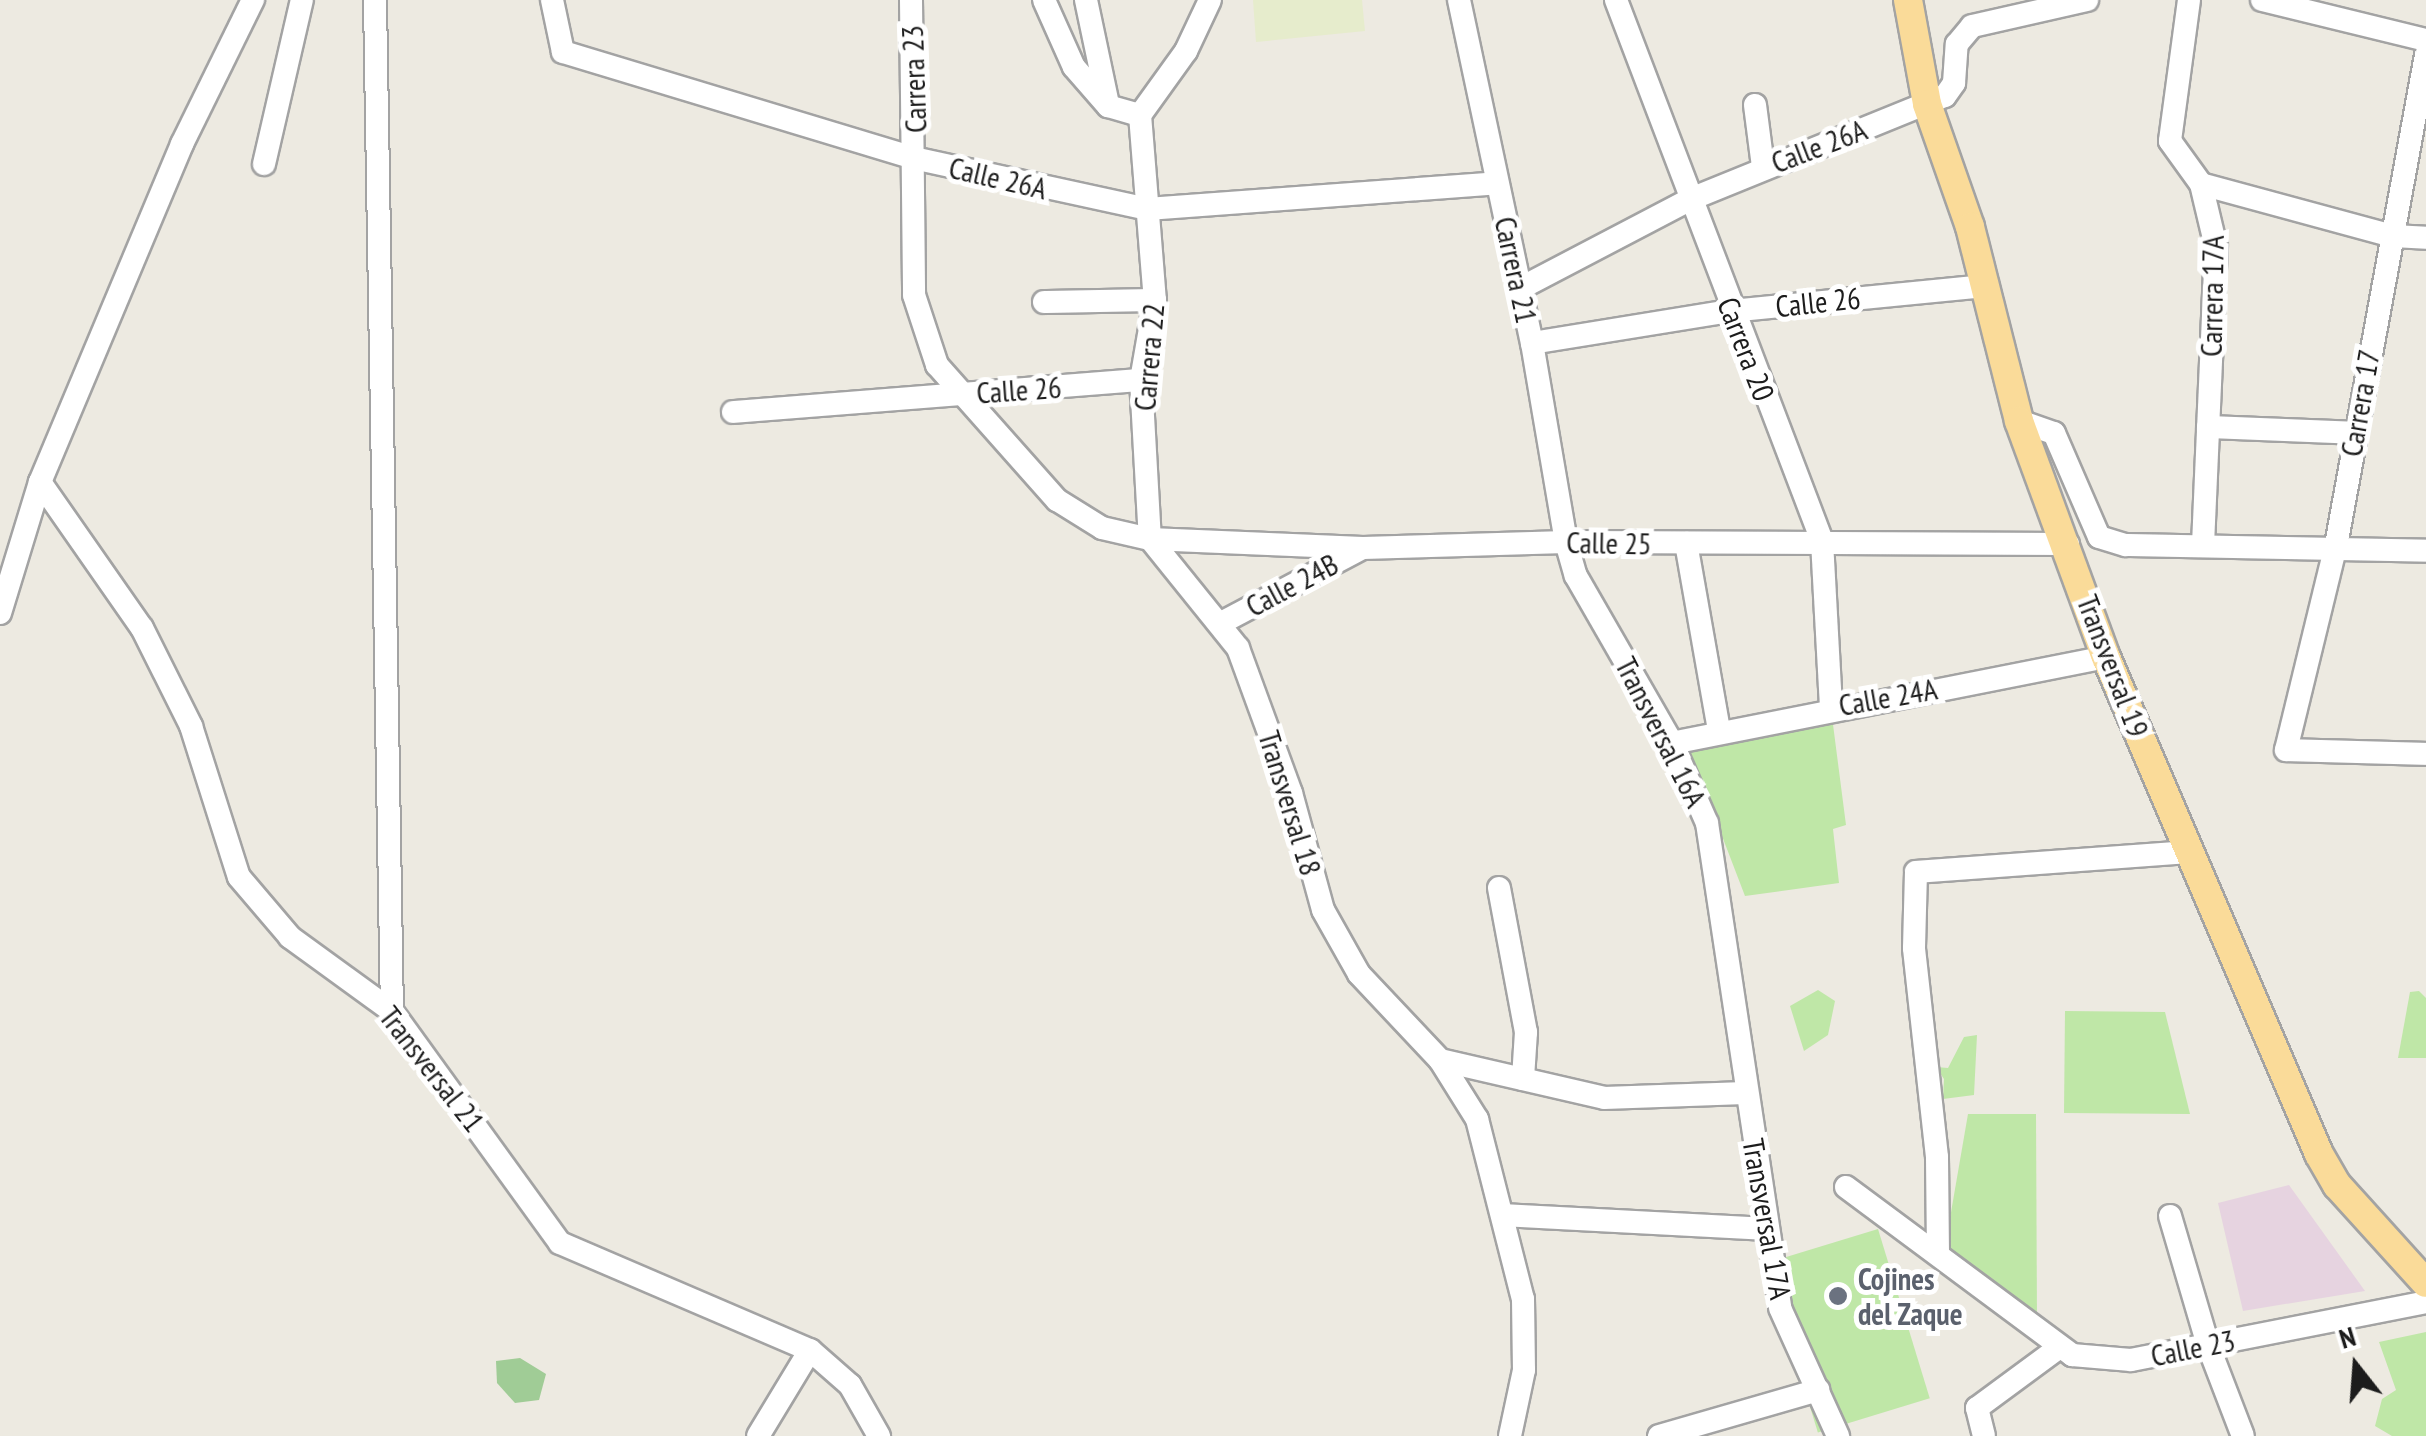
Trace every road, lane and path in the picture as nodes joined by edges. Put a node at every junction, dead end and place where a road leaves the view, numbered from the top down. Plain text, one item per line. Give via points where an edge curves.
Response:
1 (253, 0) edge
2 (302, 0) edge
3 (375, 0) edge
4 (552, 0) edge
5 (911, 0) edge
6 (1044, 0) edge
7 (1086, 0) edge
8 (1210, 0) edge
9 (1460, 0) edge
10 (1616, 0) edge
11 (1908, 0) edge
12 (2083, 0) edge
13 (2189, 0) edge
14 (2262, 0) edge
15 (2426, 40) edge
16 (2426, 54) edge
17 (1927, 104) junction
18 (1755, 105) dead end
19 (1108, 106) junction
20 (1140, 116) junction
21 (918, 159) junction
22 (264, 164) dead end
23 (1762, 167) junction
24 (1497, 183) junction
25 (2201, 184) junction
26 (1691, 199) junction
27 (1147, 209) junction
28 (2393, 236) junction
29 (2426, 238) edge
30 (1987, 286) junction
31 (1519, 288) junction
32 (1155, 300) junction
33 (1044, 302) dead end
34 (1730, 311) junction
35 (1532, 344) junction
36 (1141, 380) junction
37 (958, 394) junction
38 (733, 412) dead end
39 (2019, 421) junction
40 (2208, 427) junction
41 (2355, 433) junction
42 (40, 482) junction
43 (1150, 539) junction
44 (1822, 541) junction
45 (1566, 542) junction
46 (1686, 544) junction
47 (2068, 544) junction
48 (2336, 545) junction
49 (2204, 546) junction
50 (1362, 548) junction
51 (2426, 551) edge
52 (0, 612) edge
53 (1221, 623) junction
54 (2106, 658) junction
55 (1831, 707) junction
56 (1719, 732) junction
57 (1672, 744) junction
58 (2426, 754) edge
59 (2188, 852) junction
60 (1499, 888) dead end
61 (1733, 992) joint
62 (392, 1011) junction
63 (1440, 1060) junction
64 (1523, 1079) junction
65 (1745, 1094) junction
66 (1846, 1188) dead end
67 (1503, 1215) junction
68 (2170, 1216) dead end
69 (1767, 1228) junction
70 (1938, 1254) junction
71 (2426, 1283) edge
72 (2426, 1302) edge
73 (2208, 1345) junction
74 (2057, 1349) junction
75 (810, 1350) junction
76 (1818, 1390) junction
77 (758, 1436) edge
78 (880, 1436) edge
79 (1510, 1436) edge
80 (1659, 1436) edge
81 (1838, 1436) edge
82 (1984, 1436) edge
83 (2243, 1436) edge

1 - 42 street via 182,144
2 - 22 street
3 - 62 street
4 - 21 street, Calle 26A via 563,52
5 - 21 street, Carrera 23
6 - 19 street via 1074,67
7 - 19 street
8 - 20 street via 1186,51
9 - 24 street, Carrera 21
10 - 26 street, Carrera 20
11 - 17 main road, Transversal 19
12 - 17 street, Calle 26A via 1964,32 1954,83
13 - 25 street, Carrera 17A via 2170,141
14 - 15 street
16 - 28 street, Carrera 17
17 - 23 street, Calle 26A
17 - 30 main road, Transversal 19
18 - 23 street
19 - 20 street
20 - 27 street, Carrera 22
21 - 27 street, Calle 26A
21 - 37 street, Carrera 23 via 914,295 937,365
23 - 26 street, Calle 26A
24 - 27 street, Calle 26A
24 - 31 street, Carrera 21
25 - 28 street
25 - 40 street, Carrera 17A via 2216,247
26 - 31 street, Calle 26A
26 - 34 street, Carrera 20
27 - 32 street, Carrera 22
28 - 29 street
28 - 41 street, Carrera 17
30 - 34 street, Calle 26
30 - 39 main road, Transversal 19
31 - 35 street, Carrera 21
32 - 33 street
32 - 36 street, Carrera 22
34 - 35 street, Calle 26
34 - 44 street, Carrera 20
35 - 45 street, Carrera 21
36 - 37 street, Calle 26
36 - 43 street, Carrera 22
37 - 38 street, Calle 26
37 - 43 street, Calle 25 via 1058,500 1102,528
39 - 47 main road, Transversal 19
39 - 49 street via 2054,433 2099,537 2126,546
40 - 41 street
40 - 49 street, Carrera 17A
41 - 48 street, Carrera 17
42 - 52 street
42 - 62 street, Transversal 21 via 142,628 191,726 238,877 290,937
43 - 50 street, Calle 25
43 - 53 street, Transversal 18
44 - 46 street, Calle 25
44 - 47 street, Calle 25
44 - 55 street, Carrera 20
45 - 46 street, Calle 25
45 - 50 street, Calle 25
45 - 57 street, Transversal 16A via 1576,576
46 - 56 street
47 - 54 main road, Transversal 19
48 - 49 street
48 - 51 street
48 - 58 street, Carrera 17 via 2286,750
50 - 53 street, Calle 24B
53 - 63 street, Transversal 18 via 1238,648 1291,793 1323,910 1359,974
54 - 55 street, Calle 24A
54 - 59 main road, Transversal 19
55 - 56 street, Calle 24A
56 - 57 street, Calle 24A
57 - 61 street, Transversal 16A via 1707,823
59 - 70 street via 1916,872 1914,948 1938,1157
59 - 71 main road, Transversal 19 via 2319,1154 2337,1185
60 - 64 street via 1526,1032
61 - 65 street, Transversal 17A
62 - 75 street, Transversal 21 via 560,1243
63 - 64 street
63 - 67 street, Transversal 18 via 1477,1119
64 - 65 street via 1604,1098
65 - 69 street, Transversal 17A
66 - 70 street
67 - 69 street
67 - 79 street, Transversal 18 via 1522,1299 1524,1370
68 - 73 street
69 - 76 street, Transversal 17A via 1780,1308
70 - 74 street
72 - 73 street, Calle 23
73 - 74 street, Calle 23 via 2131,1360
73 - 83 street
74 - 82 street via 1977,1408
75 - 77 street
75 - 78 street, Transversal 21 via 850,1386
76 - 80 street
76 - 81 street, Transversal 17A

